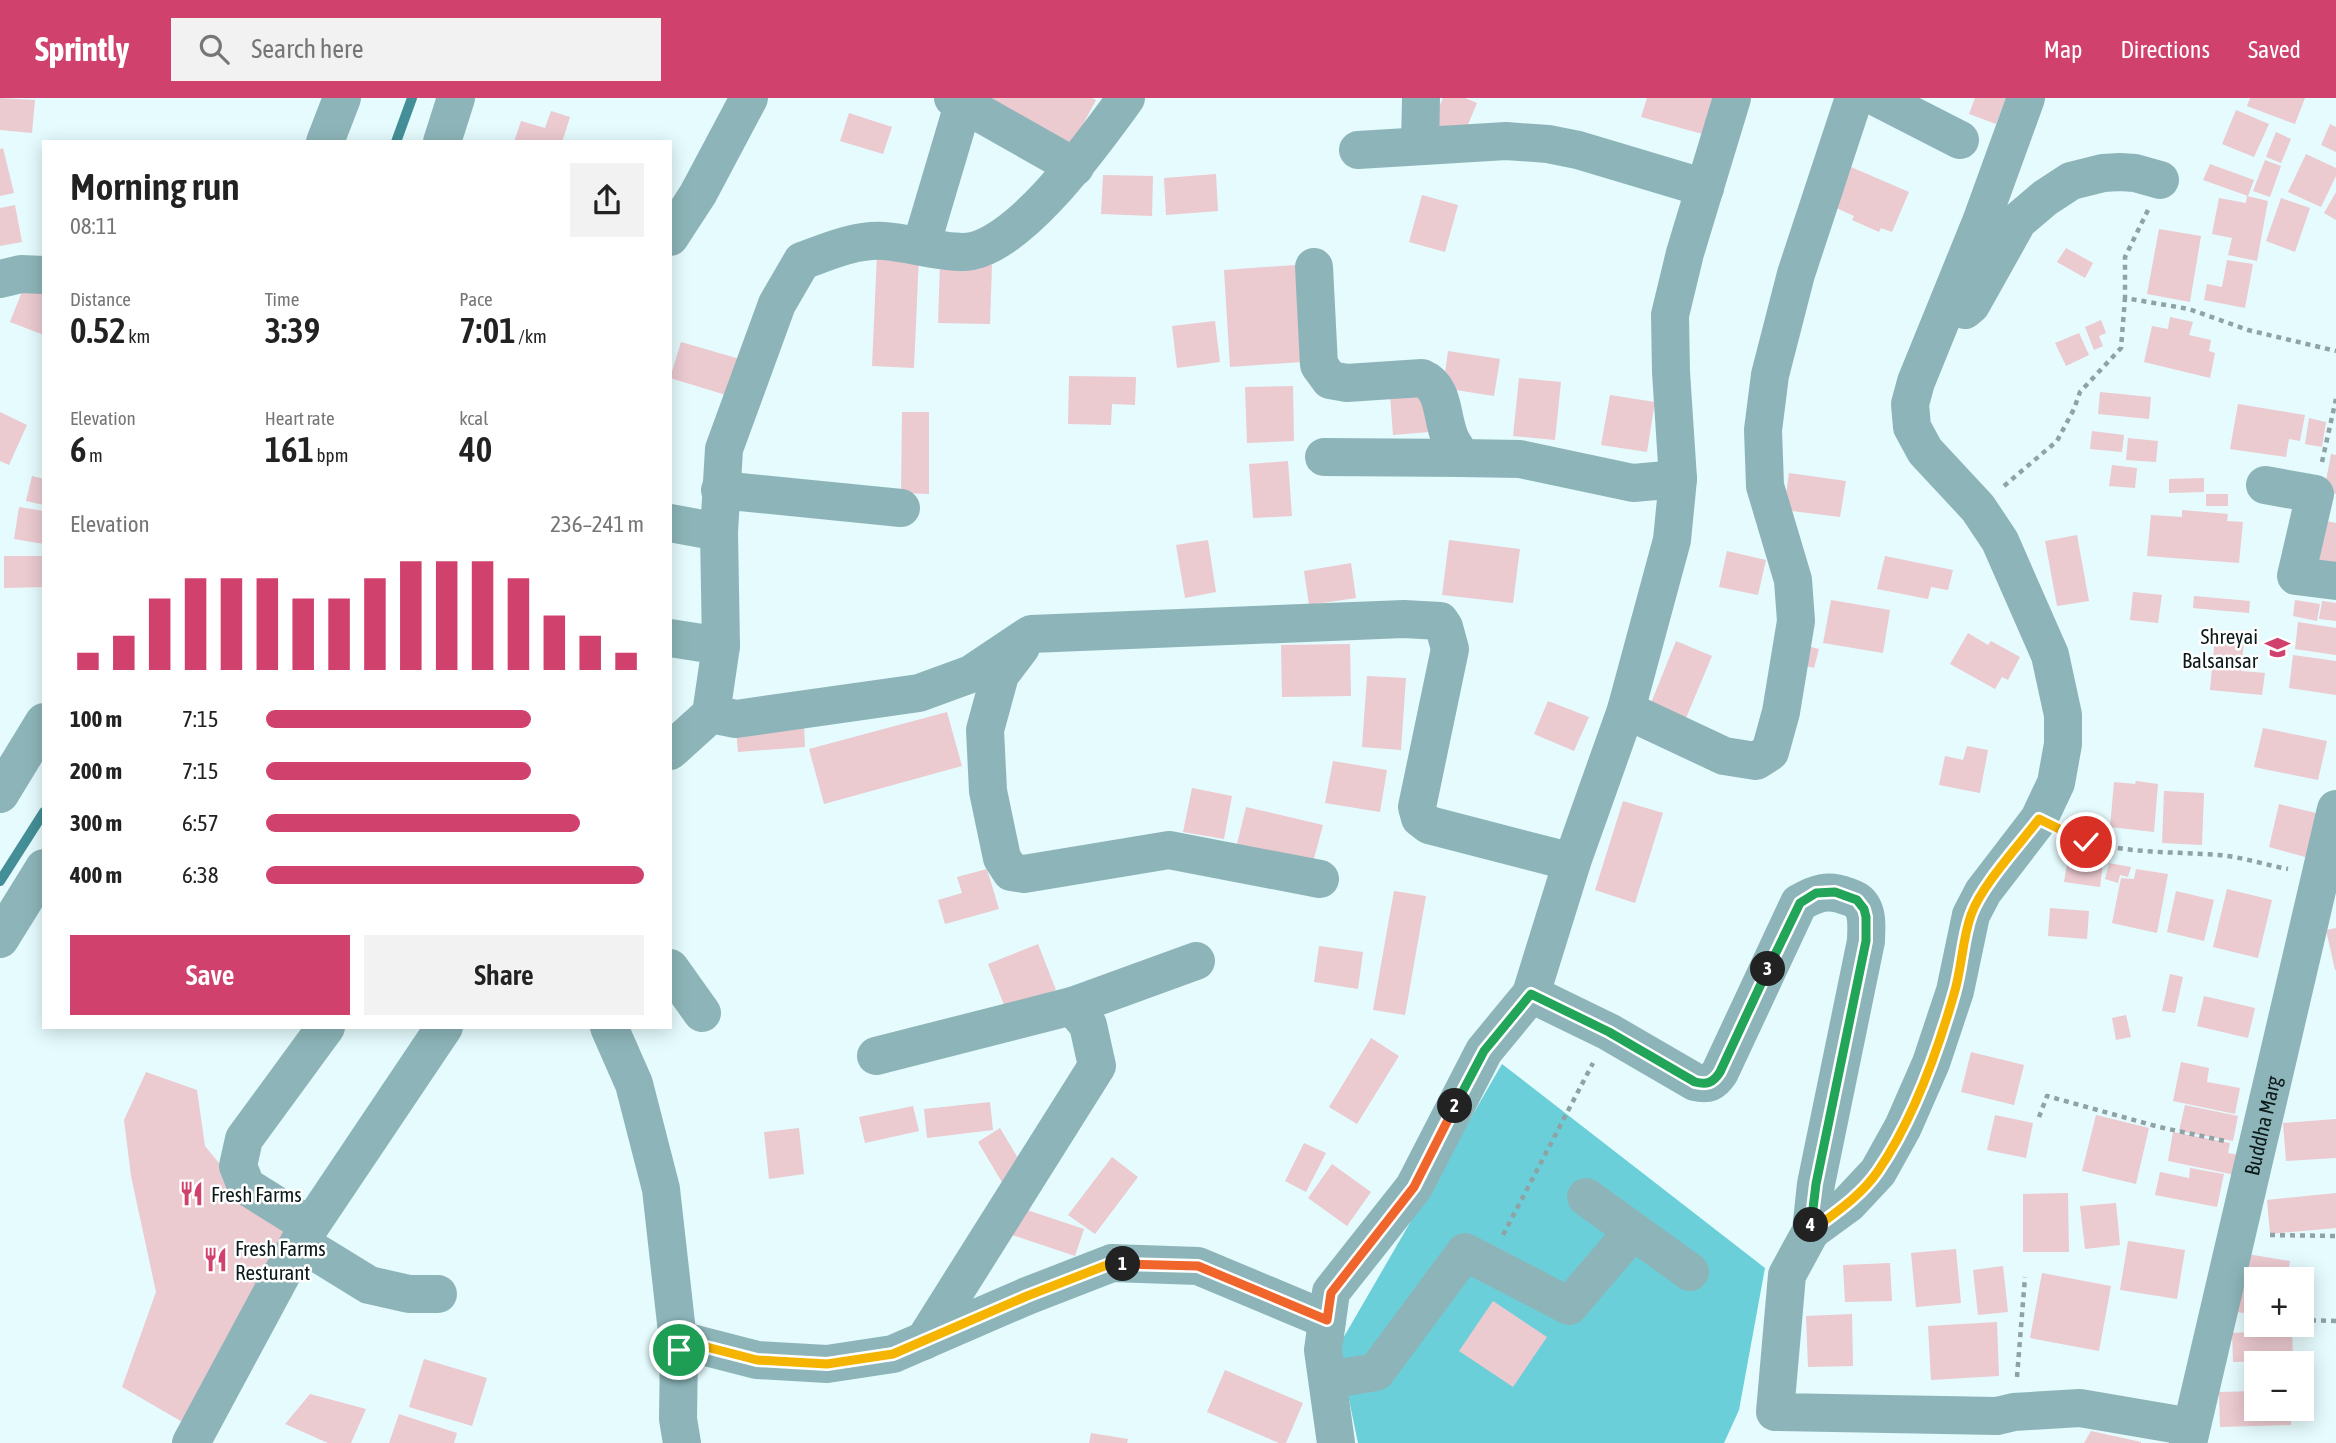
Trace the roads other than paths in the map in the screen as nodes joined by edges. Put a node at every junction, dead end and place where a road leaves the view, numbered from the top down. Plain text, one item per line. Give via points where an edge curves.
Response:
1 (342, 98) edge
2 (456, 98) edge
3 (749, 98) edge
4 (1126, 98) edge
5 (1421, 98) edge
6 (1732, 98) edge
7 (1854, 98) edge
8 (1878, 98) edge
9 (2026, 98) edge
10 (960, 100) edge
11 (326, 140) edge
12 (443, 140) edge
13 (1960, 141) dead end
14 (1420, 146) junction
15 (1358, 150) dead end
16 (1074, 167) junction
17 (2160, 180) road end
18 (1705, 188) junction
19 (672, 234) edge
20 (921, 246) junction
21 (1314, 267) dead end
22 (42, 275) edge
23 (0, 279) edge
24 (1944, 316) junction
25 (1324, 457) dead end
26 (1462, 458) junction
27 (1678, 478) junction
28 (2265, 485) dead end
29 (720, 490) junction
30 (901, 508) dead end
31 (672, 523) edge
32 (719, 532) junction
33 (2336, 582) edge
34 (1031, 634) junction
35 (672, 638) edge
36 (721, 646) junction
37 (1626, 710) junction
38 (710, 714) junction
39 (42, 725) edge
40 (672, 749) edge
41 (0, 794) edge
42 (2336, 809) edge
43 (1572, 862) junction
44 (42, 871) edge
45 (1320, 879) dead end
46 (2323, 893) edge
47 (0, 939) edge
48 (1195, 961) dead end
49 (672, 971) edge
50 (1531, 994) junction
51 (1072, 1006) junction
52 (702, 1013) dead end
53 (325, 1029) edge
54 (443, 1029) edge
55 (610, 1029) edge
56 (876, 1056) dead end
57 (1586, 1197) dead end
58 (1633, 1231) junction
59 (1811, 1231) junction
60 (305, 1234) junction
61 (1690, 1272) dead end
62 (438, 1294) dead end
63 (1327, 1320) junction
64 (924, 1341) junction
65 (679, 1350) junction
66 (1328, 1380) junction
67 (2189, 1435) edge
68 (191, 1443) edge
69 (682, 1443) edge
70 (1336, 1443) edge

1 - 11 street
2 - 12 street
3 - 19 street
4 - 16 street
5 - 14 street
6 - 18 street
7 - 37 street via 1796,274 1770,375 1763,430 1765,486 1793,580 1796,621 1770,752 1756,761 1724,756
8 - 13 street
9 - 24 street
10 - 16 street
10 - 20 street
14 - 15 street
14 - 18 street via 1506,141 1548,144
16 - 20 street via 1007,235 989,247 965,252
17 - 24 street via 2120,172 2071,181 2018,221 1970,305 1959,315
18 - 27 street via 1670,315
20 - 29 street via 881,240 843,246 802,261 777,304 724,449
21 - 26 street via 1319,365 1330,380 1422,378 1430,382
22 - 23 street
24 - 59 street via 1916,382 1910,404 1913,427 1925,451 1978,508 2000,541 2050,655 2063,715 2063,744 2056,783 2039,819 1983,892 1971,915 1955,991 1903,1128 1878,1172 1848,1204
25 - 26 street
26 - 27 street via 1520,459 1633,483
27 - 37 street via 1672,540
28 - 33 street via 2315,494 2296,576
29 - 30 street
29 - 32 street
31 - 32 street
32 - 36 street
34 - 38 street via 971,674 919,693 736,719
34 - 43 street via 1440,621 1450,649 1417,807 1420,818 1429,825
34 - 45 street via 1000,675 985,730 988,792 1002,858 1011,872 1024,874 1169,850
35 - 36 street
36 - 38 street
37 - 43 street
38 - 40 street
39 - 41 street
42 - 46 street, Buddha Marg
43 - 50 street
44 - 47 street
46 - 67 street, Buddha Marg
48 - 51 street
49 - 52 street
50 - 59 street via 1706,1084 1715,1080 1800,903 1816,893 1835,892 1857,900 1866,917 1866,941 1816,1184
50 - 63 street via 1484,1051 1414,1187 1331,1293
51 - 56 street
51 - 64 street via 1088,1025 1097,1066
53 - 60 street via 244,1139 238,1166 246,1186
54 - 60 street
55 - 65 street via 634,1084 661,1189
57 - 58 street
58 - 61 street
58 - 66 street via 1569,1306 1465,1252 1376,1372
59 - 67 street via 1787,1275 1775,1412 1997,1416 2080,1408
60 - 62 street via 369,1285 409,1294
60 - 68 street
63 - 64 street via 1198,1266 1112,1263
63 - 66 street via 1323,1350
64 - 65 street via 893,1354 827,1364 757,1360 691,1343
65 - 69 street
66 - 70 street

